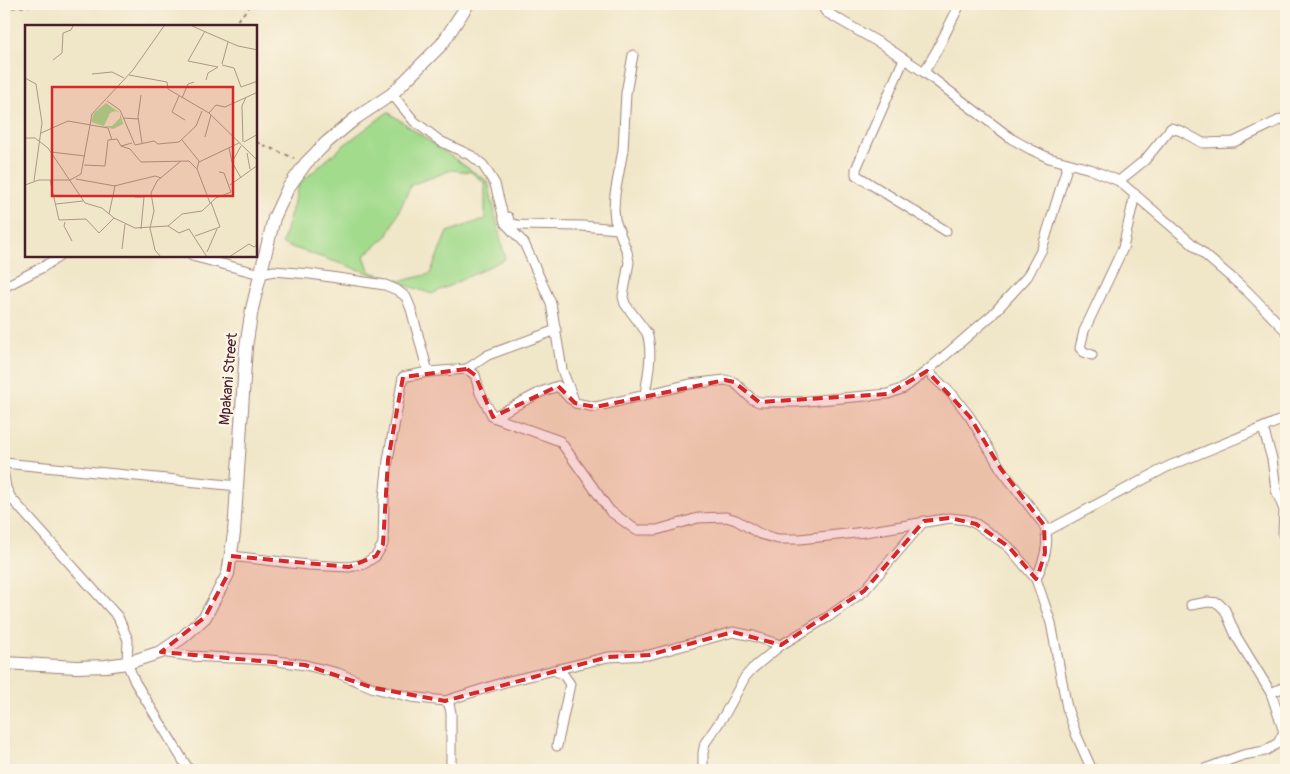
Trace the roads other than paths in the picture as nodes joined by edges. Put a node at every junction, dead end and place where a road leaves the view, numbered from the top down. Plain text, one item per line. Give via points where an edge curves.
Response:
1 (468, 4) edge
2 (821, 4) edge
3 (960, 4) edge
4 (633, 54) dead end
5 (904, 59) junction
6 (924, 72) junction
7 (392, 94) junction
8 (1286, 116) edge
9 (483, 158) dead end
10 (1068, 164) junction
11 (1119, 181) junction
12 (1135, 194) junction
13 (618, 228) junction
14 (946, 231) dead end
15 (57, 258) edge
16 (200, 258) edge
17 (260, 274) junction
18 (4, 287) edge
19 (556, 330) junction
20 (1286, 332) edge
21 (1092, 355) dead end
22 (467, 369) junction
23 (927, 371) junction
24 (428, 372) junction
25 (645, 394) junction
26 (575, 404) junction
27 (493, 417) junction
28 (1286, 418) edge
29 (1263, 428) junction
30 (4, 463) edge
31 (4, 475) edge
32 (238, 486) junction
33 (924, 522) junction
34 (1047, 531) junction
35 (1285, 535) edge
36 (231, 556) junction
37 (1036, 579) junction
38 (1191, 605) dead end
39 (781, 645) junction
40 (161, 652) junction
41 (4, 663) edge
42 (127, 663) junction
43 (553, 670) junction
44 (1286, 686) edge
45 (1271, 693) junction
46 (446, 701) junction
47 (557, 746) dead end
48 (189, 770) edge
49 (451, 770) edge
50 (703, 770) edge
51 (1092, 770) edge
52 (1202, 770) edge

1 - 7 street, Mpakani Street via 442,44
2 - 5 street via 826,12
3 - 6 street
4 - 13 street via 615,194
5 - 6 street
5 - 14 street via 856,175
6 - 10 street via 1012,138 1049,158
7 - 17 street, Mpakani Street via 334,136 306,163 288,188 274,218
7 - 19 street via 414,121 440,141 484,164 495,184 505,223 524,243 551,303
8 - 11 street via 1234,142 1203,144 1171,128 1145,160
9 - 13 street via 499,181 510,223
10 - 11 street
10 - 23 street via 1042,249 1027,277 992,315
11 - 12 street
12 - 20 street via 1247,291
12 - 21 street via 1123,248 1084,331 1080,348
13 - 25 street via 628,262 624,304 649,338
15 - 18 street
16 - 17 street
17 - 24 street via 274,271 310,274 385,285 397,290 406,297 411,309
17 - 32 street, Mpakani Street via 246,348
19 - 22 street via 488,355
19 - 26 street via 562,370
22 - 24 street
22 - 27 street via 475,375
23 - 25 street via 904,388 888,394 796,402 759,402 734,382 725,380
23 - 34 street via 953,395 970,417 1001,469
24 - 36 street via 403,378 388,460 383,544 376,556 364,564 349,567
25 - 26 street via 594,408
26 - 27 street via 558,386
27 - 33 street via 560,441 610,511 636,530 657,530 698,518 726,516 760,534 778,539 800,539
28 - 29 street
29 - 34 street via 1167,467
29 - 35 street via 1272,458 1276,490 1284,510
30 - 32 street
31 - 42 street via 11,498 118,617 128,640
32 - 36 street, Mpakani Street
33 - 37 street via 950,518 976,524 1009,548
33 - 39 street via 864,591
34 - 37 street via 1045,553
36 - 40 street, Mpakani Street via 228,574 204,617 183,638
37 - 51 street via 1052,623 1067,708
38 - 45 street via 1208,602 1221,605
39 - 43 street via 733,632 649,655 608,657
39 - 50 street via 745,677 705,743
40 - 42 street, Mpakani Street
40 - 46 street via 305,664 374,688
41 - 42 street, Mpakani Street via 77,667
42 - 48 street via 140,691
43 - 46 street
43 - 47 street via 563,674 570,684
44 - 45 street
45 - 52 street via 1284,732 1278,743 1265,751
46 - 49 street via 452,713

